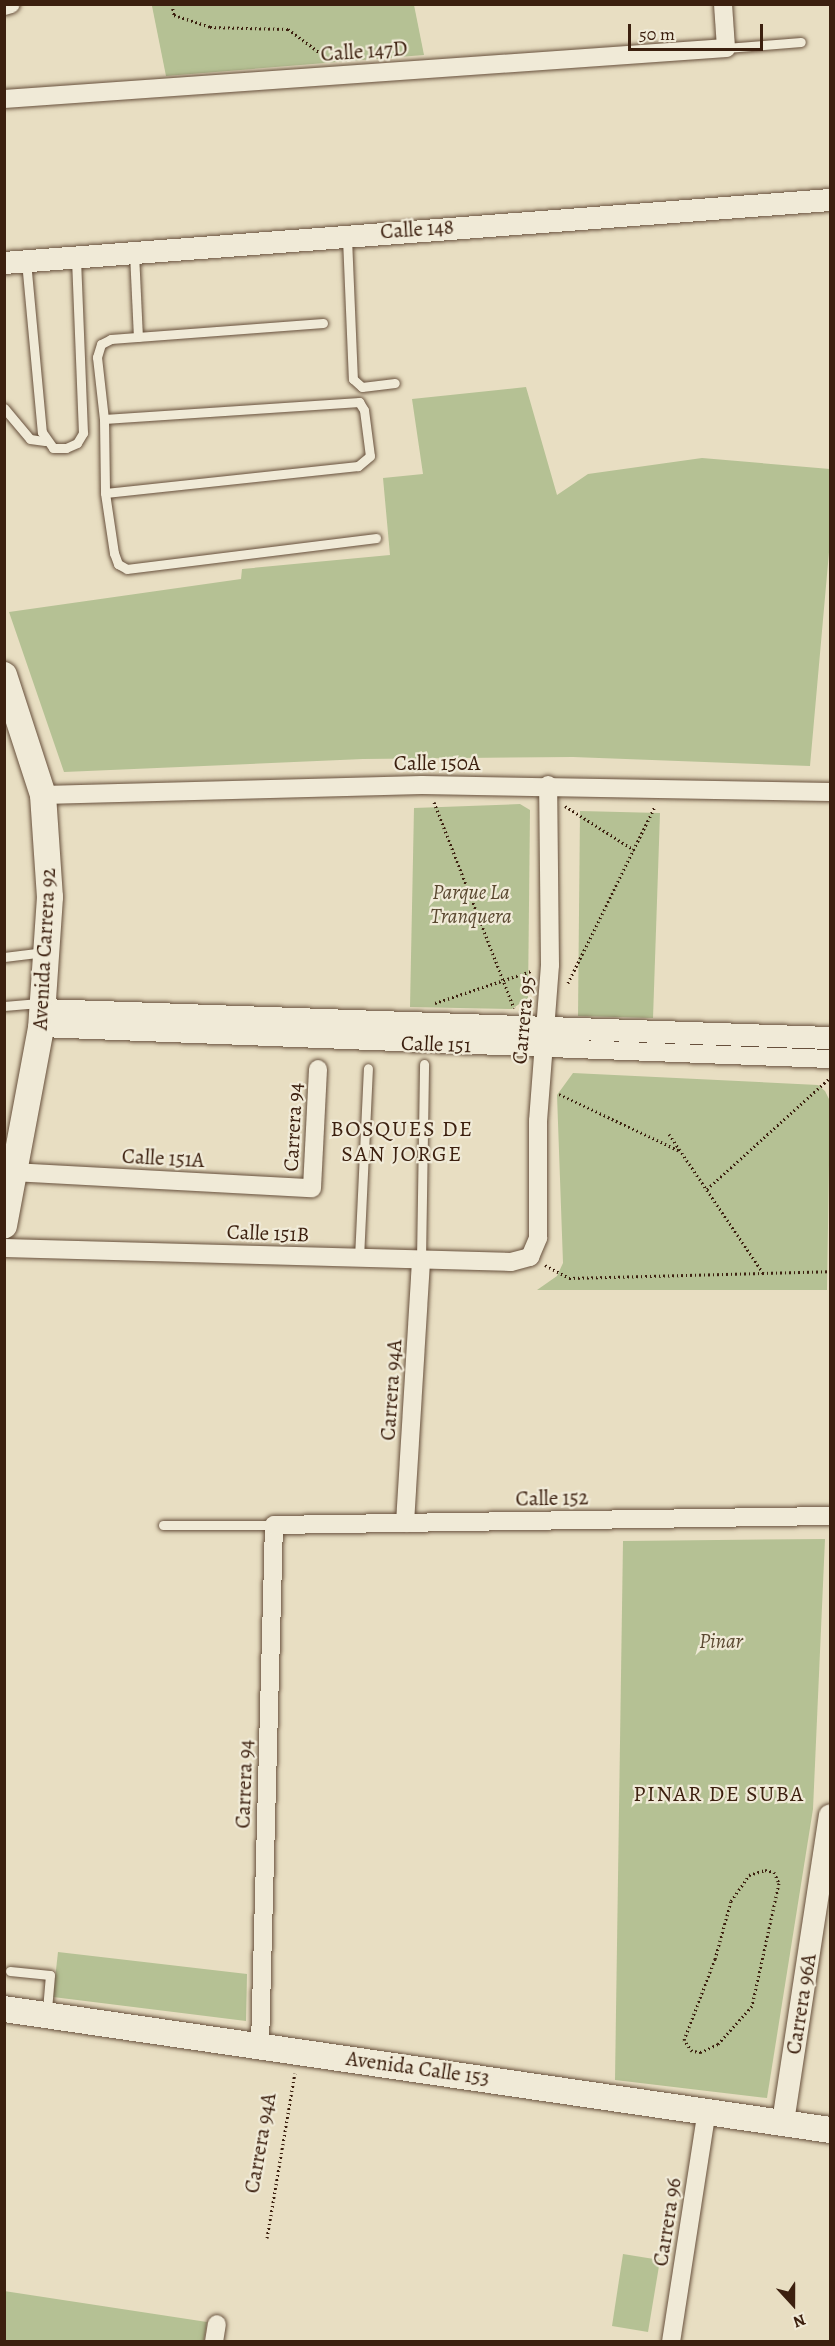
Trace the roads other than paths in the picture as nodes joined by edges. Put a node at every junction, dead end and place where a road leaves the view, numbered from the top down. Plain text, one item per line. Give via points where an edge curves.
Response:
1 (11, 4) edge
2 (723, 4) edge
3 (4, 6) edge
4 (801, 42) dead end
5 (726, 48) junction
6 (4, 99) edge
7 (831, 200) edge
8 (347, 234) junction
9 (134, 253) junction
10 (76, 257) junction
11 (15, 262) edge
12 (323, 323) dead end
13 (138, 337) junction
14 (395, 383) dead end
15 (4, 408) edge
16 (104, 419) junction
17 (45, 441) junction
18 (105, 493) junction
19 (376, 538) dead end
20 (7, 688) edge
21 (549, 791) junction
22 (831, 792) edge
23 (43, 795) junction
24 (48, 952) junction
25 (4, 957) edge
26 (4, 1006) edge
27 (43, 1014) junction
28 (544, 1038) junction
29 (831, 1038) edge
30 (831, 1059) edge
31 (424, 1064) dead end
32 (368, 1068) dead end
33 (318, 1069) dead end
34 (12, 1172) junction
35 (312, 1188) joint
36 (4, 1226) edge
37 (4, 1248) edge
38 (530, 1257) joint
39 (359, 1258) junction
40 (421, 1260) junction
41 (831, 1516) edge
42 (405, 1523) junction
43 (163, 1525) dead end
44 (274, 1525) junction
45 (831, 1816) edge
46 (10, 1971) dead end
47 (4, 2009) edge
48 (46, 2015) junction
49 (260, 2045) junction
50 (707, 2110) junction
51 (783, 2121) junction
52 (831, 2130) edge
53 (671, 2342) edge

1 - 3 street
2 - 5 street
4 - 5 lane
5 - 6 street, Calle 147D
7 - 8 street, Calle 148
8 - 9 street, Calle 148
8 - 14 lane via 353,379 362,387
9 - 10 street, Calle 148
9 - 13 lane
10 - 11 street, Calle 148
10 - 17 lane via 82,433 77,443 66,448 53,448
11 - 17 lane
12 - 13 lane
13 - 16 lane via 111,339 101,344 97,357
15 - 17 lane via 30,439
16 - 18 lane
16 - 18 lane via 359,402 364,410 370,456 358,466
18 - 19 lane via 114,553 118,564 127,569
20 - 23 main road, Avenida Carrera 92
21 - 22 street, Calle 150A via 663,788
21 - 23 street, Calle 150A via 427,785
21 - 28 street, Carrera 95 via 550,965
23 - 24 main road, Avenida Carrera 92 via 50,897
24 - 25 lane
24 - 27 main road, Avenida Carrera 92
26 - 27 lane
27 - 28 street, Calle 151
27 - 28 street, Calle 151 via 521,1027
27 - 34 main road, Avenida Carrera 92 via 15,1137
28 - 29 street, Calle 151
28 - 30 street, Calle 151
28 - 38 street, Carrera 95 via 538,1238
31 - 40 lane
32 - 39 lane
33 - 35 street, Carrera 94
34 - 35 street, Calle 151A
34 - 36 main road, Avenida Carrera 92
37 - 39 street, Calle 151B
38 - 40 street, Calle 151B via 511,1262
39 - 40 street, Calle 151B
40 - 42 street, Carrera 94A
41 - 42 street, Calle 152
42 - 44 street, Calle 152
43 - 44 lane
44 - 49 street, Carrera 94
45 - 51 street, Carrera 96A
46 - 48 lane via 50,1974
47 - 48 main road, Avenida Calle 153
48 - 49 main road, Avenida Calle 153
49 - 50 main road, Avenida Calle 153
50 - 51 main road, Avenida Calle 153
50 - 53 street, Carrera 96
51 - 52 main road, Avenida Calle 153

